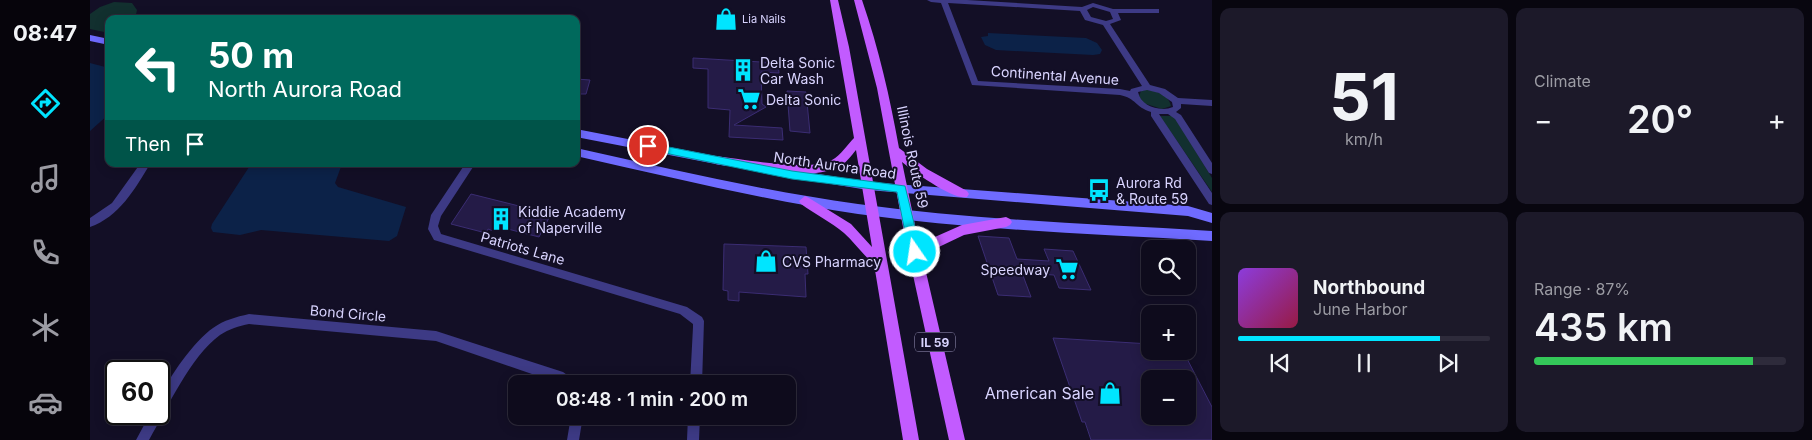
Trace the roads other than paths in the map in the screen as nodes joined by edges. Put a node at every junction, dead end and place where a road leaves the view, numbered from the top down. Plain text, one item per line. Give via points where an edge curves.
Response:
1 (834, 0) edge
2 (858, 0) edge
3 (931, 0) edge
4 (944, 1) edge
5 (1083, 9) junction
6 (1113, 11) junction
7 (1156, 11) dead end
8 (1106, 23) junction
9 (90, 38) edge
10 (105, 41) edge
11 (1147, 87) junction
12 (1134, 95) junction
13 (1176, 101) junction
14 (1212, 103) edge
15 (1156, 111) junction
16 (1170, 112) junction
17 (580, 134) edge
18 (860, 138) junction
19 (895, 151) junction
20 (580, 153) edge
21 (715, 160) junction
22 (143, 167) edge
23 (468, 167) edge
24 (1212, 171) edge
25 (868, 186) junction
26 (902, 189) junction
27 (963, 194) junction
28 (805, 201) junction
29 (1212, 201) edge
30 (872, 211) junction
31 (907, 215) junction
32 (1212, 218) edge
33 (1006, 222) junction
34 (90, 223) edge
35 (1212, 236) edge
36 (915, 252) junction
37 (882, 263) junction
38 (555, 375) edge
39 (696, 375) edge
40 (170, 393) edge
41 (151, 425) edge
42 (576, 425) edge
43 (694, 425) edge
44 (142, 440) edge
45 (573, 440) edge
46 (693, 440) edge
47 (911, 440) edge
48 (956, 440) edge

1 - 18 main road, IL 59
2 - 19 main road, Illinois Route 59 / IL 59
3 - 4 street
4 - 5 street
4 - 12 street, Continental Avenue via 974,83
5 - 6 street via 1098,6
5 - 8 street via 1088,18
6 - 7 street
6 - 8 street via 1117,20
8 - 11 street
9 - 10 main road
11 - 12 street via 1137,88
11 - 13 street via 1162,90
12 - 15 street via 1143,106
13 - 14 street
13 - 16 street via 1177,108
15 - 16 street
15 - 29 street via 1154,114
16 - 24 street via 1178,117
17 - 21 main road, North Aurora Road
18 - 21 main road via 841,160 823,168
18 - 25 main road, IL 59
19 - 26 main road, Illinois Route 59 / IL 59
19 - 27 main road via 923,172
20 - 28 main road
21 - 25 main road, North Aurora Road
22 - 34 street via 119,203
23 - 39 street, Patriots Lane via 436,215 433,225 438,237 683,310 698,321
25 - 26 main road, North Aurora Road
25 - 30 main road, IL 59
26 - 27 main road, North Aurora Road
26 - 31 main road, Illinois Route 59 / IL 59
27 - 32 main road, North Aurora Road via 1188,211
28 - 30 main road
28 - 37 main road via 847,228
30 - 31 main road
30 - 37 main road, IL 59
31 - 33 main road
31 - 36 main road, Illinois Route 59 / IL 59
33 - 35 main road
33 - 36 main road via 962,230
36 - 48 main road, Illinois Route 59 / IL 59
37 - 47 main road, IL 59
38 - 40 street, Bond Circle via 436,336 249,319 227,324 203,341
41 - 44 street, Bond Circle
42 - 45 street
43 - 46 street

